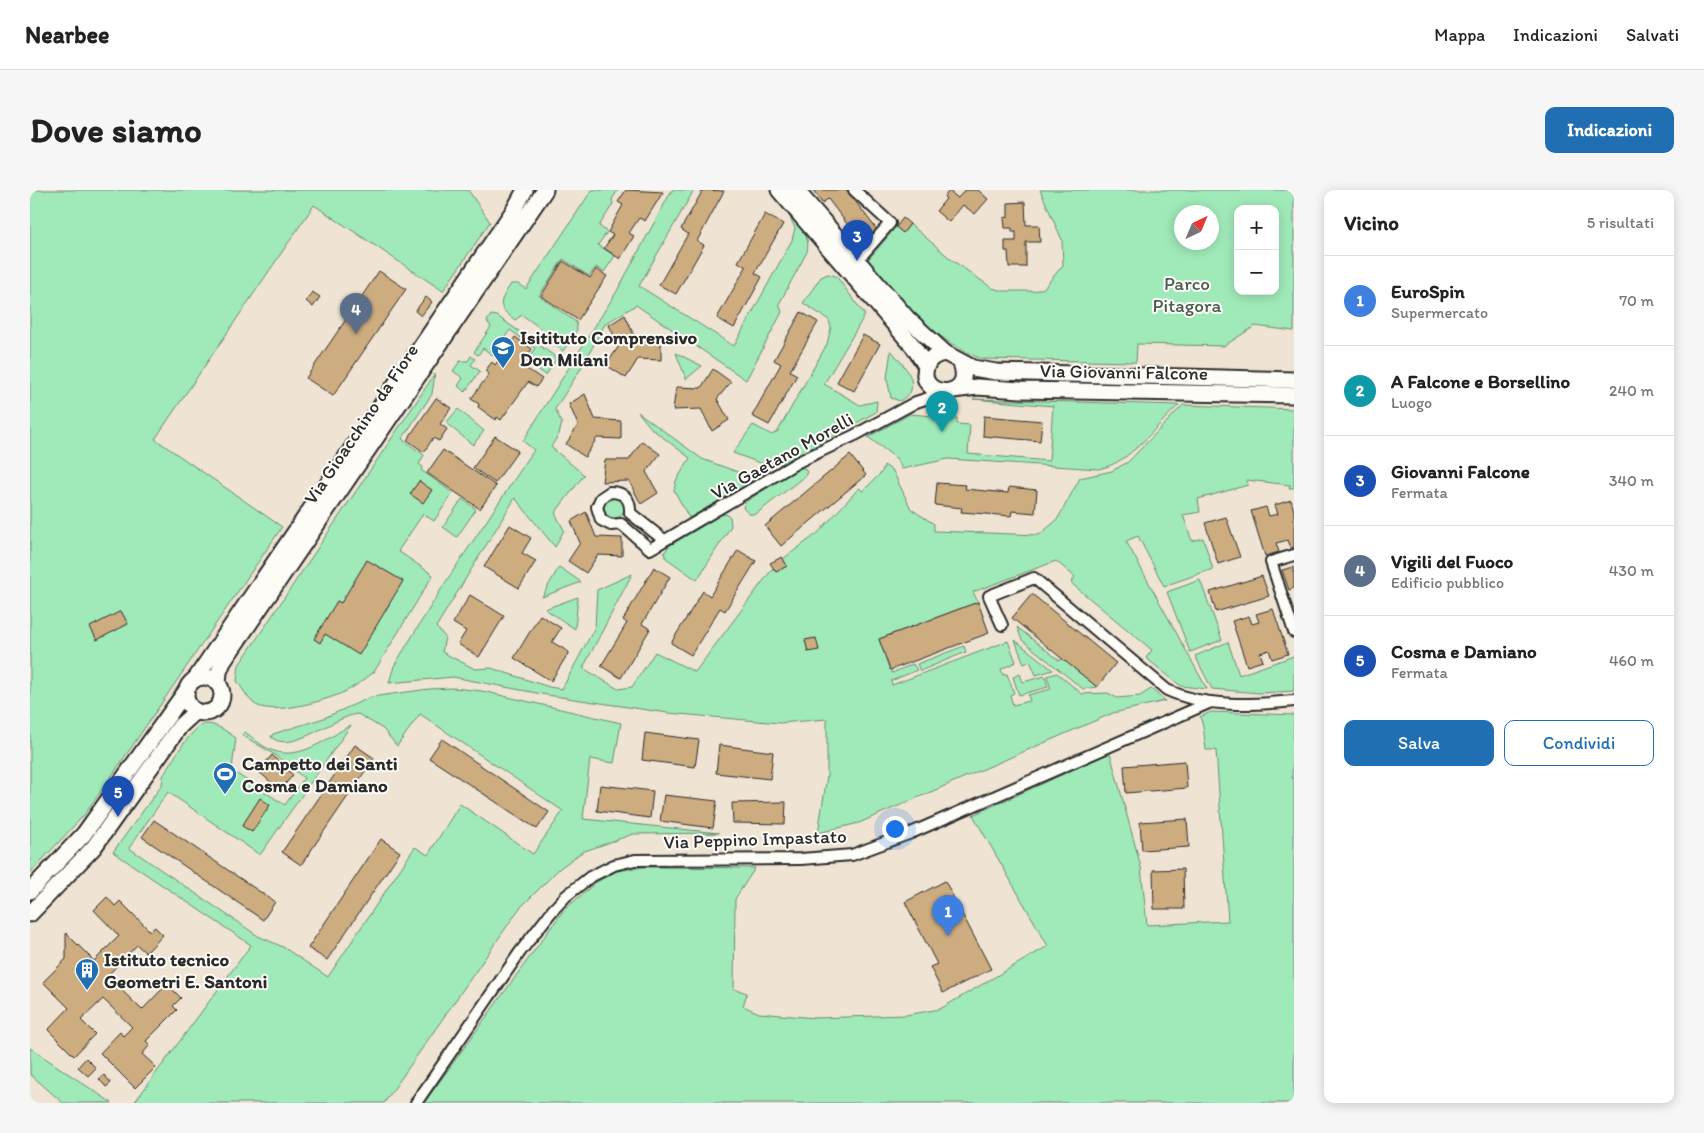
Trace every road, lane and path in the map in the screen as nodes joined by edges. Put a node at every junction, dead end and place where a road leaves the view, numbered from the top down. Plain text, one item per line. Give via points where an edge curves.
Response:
1 (525, 190) edge
2 (545, 190) edge
3 (779, 190) edge
4 (796, 190) edge
5 (854, 190) edge
6 (857, 261) junction
7 (945, 353) junction
8 (961, 363) junction
9 (926, 373) junction
10 (1294, 380) edge
11 (950, 391) junction
12 (1294, 395) edge
13 (916, 402) junction
14 (664, 540) junction
15 (1294, 555) edge
16 (1002, 625) dead end
17 (1294, 632) edge
18 (196, 678) junction
19 (218, 684) junction
20 (186, 692) junction
21 (1294, 701) edge
22 (1211, 702) junction
23 (196, 711) junction
24 (30, 891) edge
25 (30, 914) edge
26 (416, 1103) edge

1 - 18 street, Via Gioacchino da Fiore
2 - 19 street, Via Gioacchino da Fiore via 223,662
3 - 9 street via 913,346
4 - 6 street
5 - 6 street via 890,224
6 - 7 street via 907,318
7 - 8 street
7 - 9 street via 933,356
8 - 10 street, Via Giovanni Falcone via 984,371 1028,374
8 - 11 street via 962,381
9 - 11 street via 934,389
9 - 13 street
11 - 12 street, Via Giovanni Falcone via 977,388
11 - 13 street, Via Gaetano Morelli
13 - 14 street, Via Gaetano Morelli via 855,436 798,462
14 - 14 street, Via Gaetano Morelli via 630,513 629,501 623,494 610,492 600,498 597,511 601,520 611,525 621,524 650,549
15 - 17 street via 1271,562
16 - 22 street via 989,596 1034,578 1167,690 1183,697
18 - 19 street via 208,677
18 - 20 street
19 - 23 street via 222,695 218,706 208,713
20 - 23 street via 188,703
20 - 24 street via 84,834
21 - 22 street
22 - 26 street, Via Peppino Impastato via 930,825 852,855 801,859 635,860 614,865 590,877 566,896 538,928
23 - 25 street via 180,726 94,847

